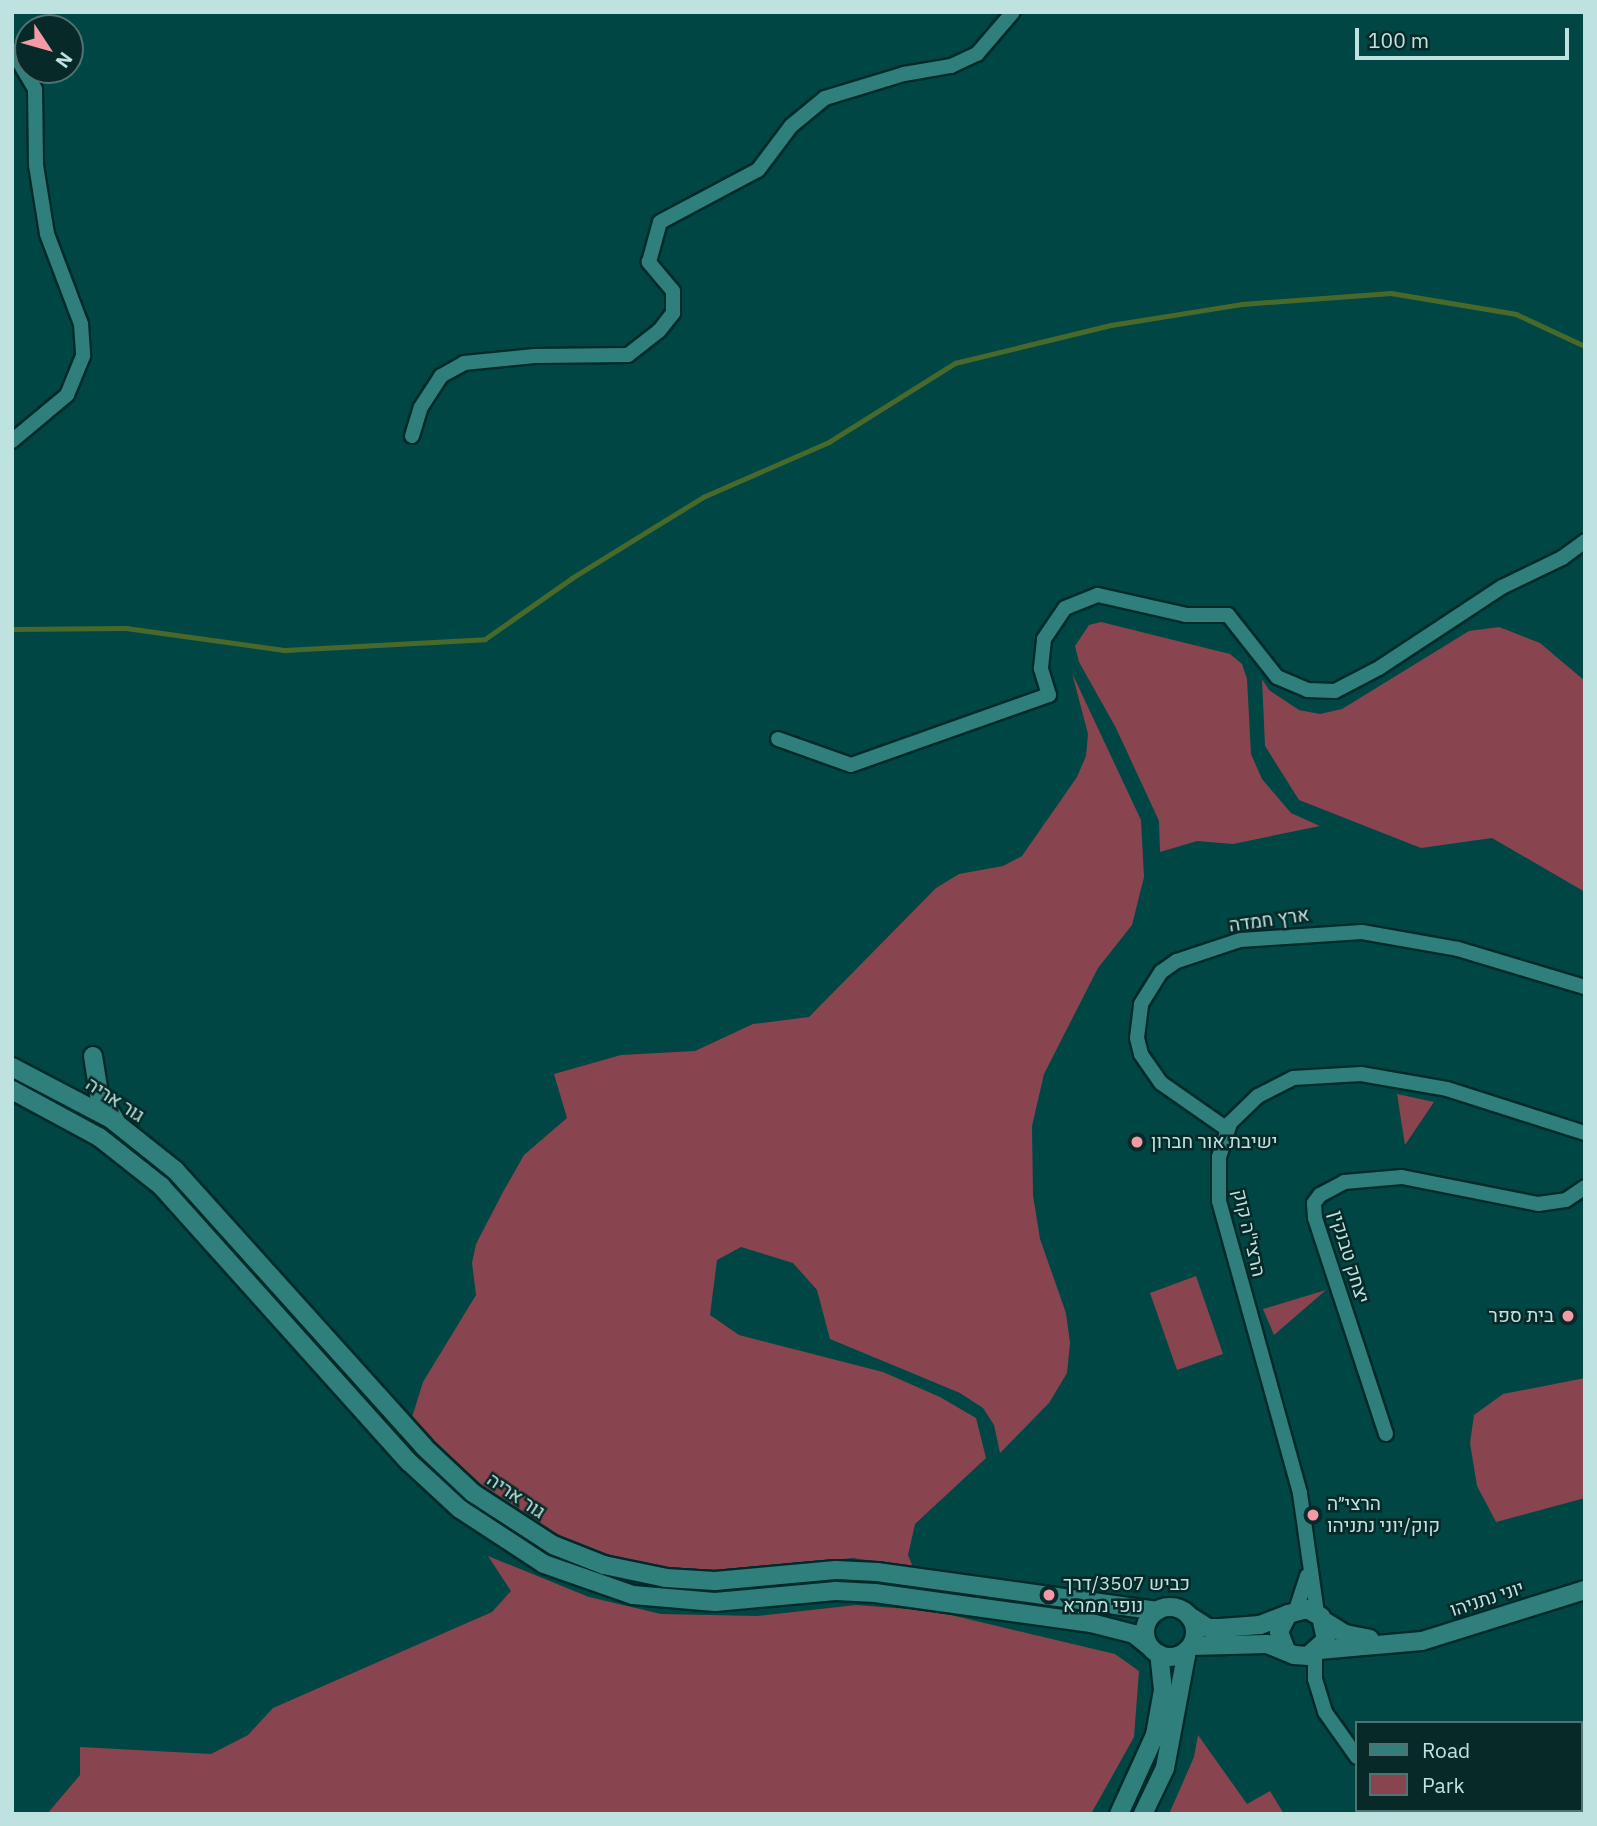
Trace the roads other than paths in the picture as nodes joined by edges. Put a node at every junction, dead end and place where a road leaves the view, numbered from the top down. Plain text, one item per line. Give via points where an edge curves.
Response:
1 (1013, 12) edge
2 (12, 50) edge
3 (412, 436) dead end
4 (12, 441) edge
5 (1585, 541) edge
6 (778, 739) dead end
7 (1585, 987) edge
8 (93, 1056) dead end
9 (12, 1068) edge
10 (12, 1090) edge
11 (119, 1126) junction
12 (1227, 1129) junction
13 (1585, 1133) edge
14 (1585, 1187) edge
15 (1386, 1434) dead end
16 (1309, 1557) junction
17 (1585, 1590) edge
18 (1157, 1611) junction
19 (1292, 1612) junction
20 (1189, 1616) junction
21 (1321, 1617) junction
22 (1401, 1643) junction
23 (1189, 1648) junction
24 (1154, 1650) junction
25 (1290, 1652) junction
26 (1317, 1652) junction
27 (1317, 1685) junction
28 (1356, 1756) edge
29 (1119, 1814) edge
30 (1143, 1814) edge

1 - 3 street via 978,54 951,66 904,74 825,98 791,126 758,170 660,222 649,262 673,291 673,313 659,331 628,355 534,356 464,363 442,376 421,407
2 - 4 street via 35,89 36,165 47,234 81,324 83,356 67,395
5 - 6 street via 1335,691 1307,690 1277,677 1228,615 1186,615 1098,595 1065,608 1044,639 1041,668 1049,695 851,765
7 - 12 street, ארץ חמדה via 1458,949 1362,932 1240,940 1177,961 1161,972 1141,1004 1137,1038 1141,1054 1161,1083
8 - 11 main road via 99,1095
9 - 11 main road, גור אריה
10 - 24 main road, גור אריה via 99,1137 161,1186 409,1462 460,1510 544,1564 633,1595 715,1602 836,1591 875,1593 1091,1623 1134,1634
11 - 18 main road, גור אריה via 197,1191 401,1424 454,1477 503,1515 553,1545 637,1574 715,1581 836,1570 877,1572
12 - 13 street, הרצי"ה קוק via 1244,1106 1275,1086 1293,1079 1361,1074 1447,1090
12 - 16 street, הרצי"ה קוק via 1218,1170 1221,1212 1300,1493
14 - 15 street, יצחק טבנקין via 1566,1200 1538,1204 1402,1177 1343,1182 1320,1195 1314,1203 1315,1218
16 - 19 street, הרצי"ה קוק via 1304,1594
16 - 21 street, הרצי"ה קוק
17 - 22 main road, יוני נתניהו via 1462,1630
18 - 20 main road via 1174,1608
18 - 24 main road via 1145,1631
19 - 20 main road via 1260,1625 1220,1628 1208,1628
19 - 21 main road
19 - 25 main road via 1279,1632
20 - 23 main road via 1195,1630
21 - 22 main road, יוני נתניהו via 1345,1634
21 - 26 main road via 1326,1640
22 - 26 main road, יוני נתניהו
23 - 24 main road via 1173,1657
23 - 25 main road via 1267,1644
23 - 30 main road via 1165,1768
24 - 29 main road via 1163,1690 1155,1735
25 - 26 main road
25 - 27 street
26 - 27 street
27 - 28 street via 1325,1712

